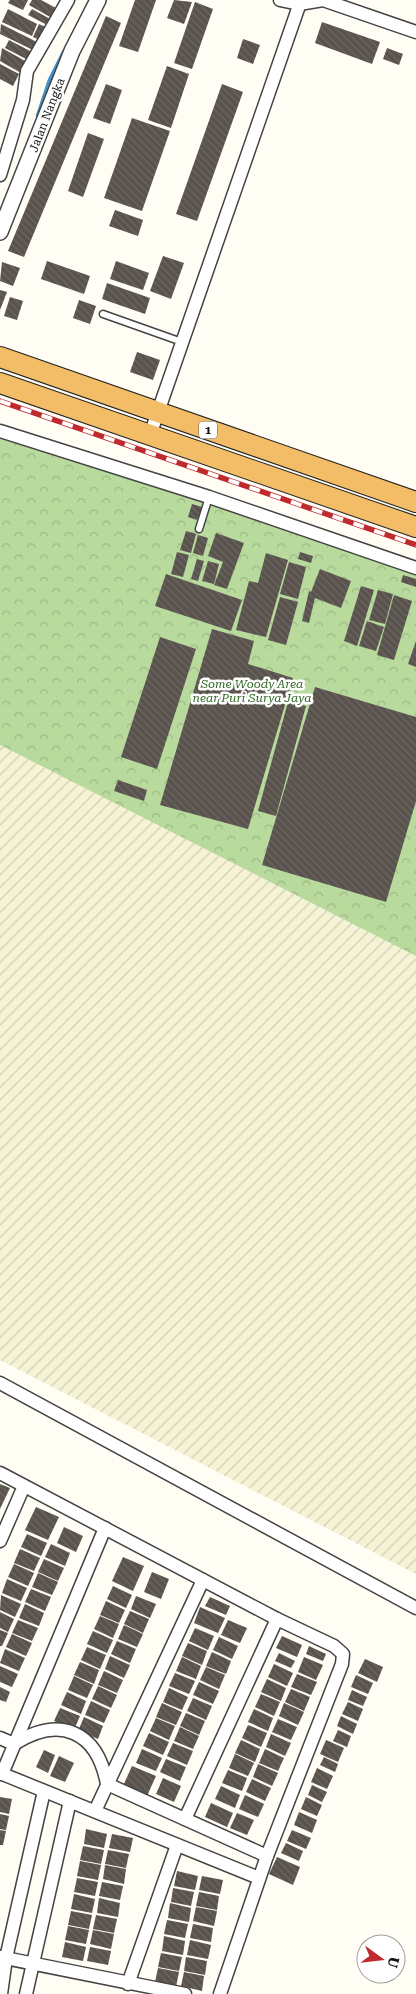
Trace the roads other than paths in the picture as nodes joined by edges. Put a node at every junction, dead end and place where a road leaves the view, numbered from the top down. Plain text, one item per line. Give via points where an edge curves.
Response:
1 (68, 0) edge
2 (98, 0) edge
3 (280, 0) edge
4 (300, 2) edge
5 (416, 32) edge
6 (0, 175) edge
7 (0, 232) edge
8 (103, 314) dead end
9 (182, 342) junction
10 (0, 357) edge
11 (0, 383) edge
12 (157, 412) junction
13 (0, 430) edge
14 (150, 435) junction
15 (209, 497) junction
16 (416, 502) edge
17 (416, 527) edge
18 (199, 528) dead end
19 (416, 568) edge
20 (0, 1383) edge
21 (0, 1473) edge
22 (24, 1486) junction
23 (105, 1528) junction
24 (0, 1541) edge
25 (203, 1580) junction
26 (416, 1608) edge
27 (277, 1619) junction
28 (0, 1738) edge
29 (14, 1744) junction
30 (1, 1773) edge
31 (107, 1784) junction
32 (44, 1791) junction
33 (70, 1801) junction
34 (95, 1811) junction
35 (185, 1819) junction
36 (177, 1845) junction
37 (267, 1856) junction
38 (259, 1878) junction
39 (3, 1957) edge
40 (32, 1964) junction
41 (128, 1984) junction
42 (1, 1994) edge
43 (26, 1994) edge
44 (185, 1994) edge
45 (220, 1994) edge

1 - 6 street via 28,71 23,100
2 - 7 street, Jalan Nangka via 72,51
3 - 4 street
4 - 5 street via 323,0
4 - 9 street
8 - 9 lane
9 - 12 street
10 - 12 highway, 1
11 - 14 highway, 1
12 - 14 street
12 - 16 highway, 1
13 - 15 street
14 - 17 highway, 1
15 - 18 lane
15 - 19 street
20 - 26 street
21 - 22 street
22 - 23 street
22 - 24 street
23 - 25 street
23 - 29 street
25 - 27 street
25 - 31 street
27 - 35 street
27 - 37 street via 339,1649 343,1658
28 - 29 street
29 - 30 street
29 - 31 street via 32,1732 53,1729 74,1734 91,1746 103,1763
30 - 32 street
31 - 34 street
31 - 35 street
32 - 33 street
32 - 39 street
33 - 34 street
33 - 40 street
34 - 36 street
35 - 37 street
36 - 38 street
36 - 41 street
37 - 38 street
38 - 45 street
39 - 40 street
39 - 42 street
40 - 41 street
40 - 43 street
41 - 44 street

